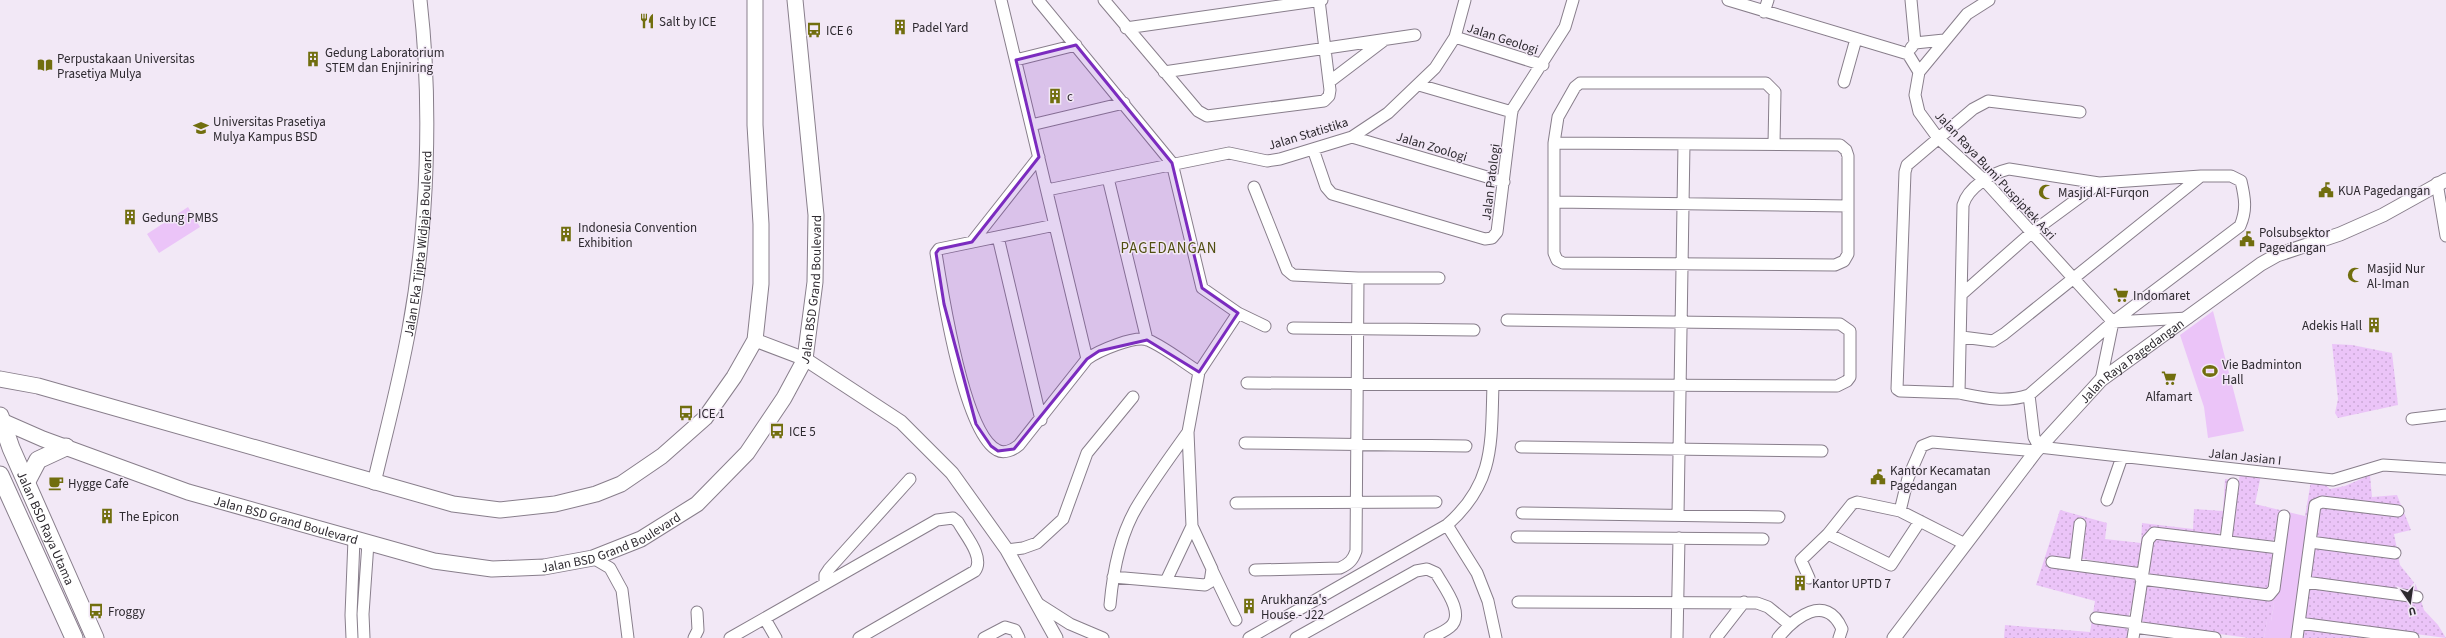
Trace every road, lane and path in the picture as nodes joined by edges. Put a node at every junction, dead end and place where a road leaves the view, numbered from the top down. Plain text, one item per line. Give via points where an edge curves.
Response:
1 (420, 0) edge
2 (755, 0) edge
3 (795, 0) edge
4 (1002, 0) edge
5 (1038, 0) edge
6 (1104, 0) edge
7 (1320, 0) edge
8 (1465, 0) edge
9 (1572, 0) edge
10 (1728, 0) edge
11 (1768, 0) edge
12 (1911, 0) edge
13 (1989, 0) edge
14 (1764, 12) junction
15 (1126, 28) junction
16 (1415, 35) dead end
17 (1455, 37) junction
18 (1856, 39) junction
19 (1384, 40) junction
20 (1944, 40) junction
21 (1915, 43) junction
22 (1076, 45) junction
23 (1325, 48) junction
24 (1908, 54) junction
25 (1016, 60) junction
26 (1543, 65) junction
27 (1164, 72) junction
28 (1919, 72) junction
29 (1329, 82) junction
30 (1844, 82) dead end
31 (1419, 85) junction
32 (1124, 103) junction
33 (1512, 112) junction
34 (2080, 112) dead end
35 (1031, 125) junction
36 (1352, 137) junction
37 (1938, 138) junction
38 (1554, 143) junction
39 (1684, 144) junction
40 (1774, 144) junction
41 (1313, 149) junction
42 (1039, 157) junction
43 (1172, 163) junction
44 (2201, 176) junction
45 (1108, 178) junction
46 (1984, 180) junction
47 (1504, 182) junction
48 (2442, 182) edge
49 (2099, 183) junction
50 (1254, 187) dead end
51 (1047, 190) junction
52 (1554, 202) junction
53 (1683, 204) junction
54 (1848, 206) junction
55 (1055, 225) junction
56 (2031, 233) junction
57 (2446, 236) edge
58 (998, 237) junction
59 (972, 242) junction
60 (1682, 264) junction
61 (1358, 278) junction
62 (1439, 278) dead end
63 (2072, 278) junction
64 (1962, 294) junction
65 (1238, 313) junction
66 (2189, 318) junction
67 (1508, 320) dead end
68 (1681, 322) junction
69 (2113, 322) junction
70 (1265, 326) dead end
71 (1293, 328) dead end
72 (1357, 329) junction
73 (1474, 330) dead end
74 (1962, 336) junction
75 (755, 340) junction
76 (1147, 340) junction
77 (1086, 358) junction
78 (805, 359) junction
79 (1199, 372) junction
80 (0, 379) edge
81 (2102, 380) junction
82 (1247, 383) dead end
83 (1357, 384) junction
84 (1493, 385) junction
85 (1680, 386) junction
86 (1959, 393) junction
87 (2029, 394) junction
88 (1133, 397) dead end
89 (2446, 415) edge
90 (1, 419) edge
91 (2412, 419) dead end
92 (1041, 420) junction
93 (1188, 432) junction
94 (1245, 443) dead end
95 (1357, 445) junction
96 (1466, 446) dead end
97 (66, 447) junction
98 (1521, 447) dead end
99 (1679, 449) junction
100 (2038, 449) junction
101 (1822, 451) dead end
102 (2122, 458) junction
103 (2446, 469) edge
104 (0, 475) edge
105 (910, 479) dead end
106 (27, 481) junction
107 (374, 482) junction
108 (2233, 484) dead end
109 (2107, 500) dead end
110 (1357, 502) junction
111 (1436, 502) dead end
112 (1236, 503) dead end
113 (2398, 511) dead end
114 (1900, 512) junction
115 (1522, 513) dead end
116 (1678, 515) junction
117 (2284, 516) dead end
118 (1779, 517) dead end
119 (1920, 521) junction
120 (2080, 524) dead end
121 (1447, 525) junction
122 (1192, 526) junction
123 (1828, 534) junction
124 (1517, 537) dead end
125 (1679, 538) junction
126 (354, 539) junction
127 (1763, 539) dead end
128 (2226, 540) junction
129 (2310, 542) junction
130 (368, 543) junction
131 (1965, 544) junction
132 (2279, 548) junction
133 (1007, 550) junction
134 (2395, 553) dead end
135 (593, 558) junction
136 (2052, 562) dead end
137 (2075, 565) junction
138 (1212, 569) junction
139 (1255, 570) dead end
140 (2142, 576) junction
141 (1113, 577) junction
142 (1809, 578) dead end
143 (1166, 581) junction
144 (2305, 582) junction
145 (825, 583) junction
146 (2417, 597) dead end
147 (1518, 602) dead end
148 (1678, 602) junction
149 (1744, 602) junction
150 (1036, 603) junction
151 (1110, 605) dead end
152 (697, 612) dead end
153 (2096, 618) dead end
154 (765, 619) junction
155 (1236, 620) dead end
156 (2299, 623) junction
157 (1789, 624) junction
158 (2134, 629) edge
159 (1303, 636) edge
160 (74, 638) edge
161 (95, 638) edge
162 (352, 638) edge
163 (364, 638) edge
164 (628, 638) edge
165 (694, 638) edge
166 (730, 638) edge
167 (776, 638) edge
168 (859, 638) edge
169 (984, 638) edge
170 (1019, 638) edge
171 (1056, 638) edge
172 (1103, 638) edge
173 (1249, 638) edge
174 (1430, 638) edge
175 (1496, 638) edge
176 (1677, 638) edge
177 (1716, 638) edge
178 (1778, 638) edge
179 (1839, 638) edge
180 (1894, 638) edge
181 (2215, 638) edge
182 (2297, 638) edge
183 (2413, 638) edge

1 - 107 street, Jalan Eka Tjipta Widjaja Boulevard via 426,51 421,244 409,329
2 - 75 main road via 755,125 762,263
3 - 78 main road, Jalan BSD Grand Boulevard via 816,215 815,282
4 - 25 street
5 - 22 street
6 - 15 street
7 - 15 street
7 - 23 street
8 - 17 street, Jalan Statistika
9 - 26 street, Jalan Patologi via 1565,27
10 - 14 street
11 - 14 street
12 - 21 street
13 - 20 street, Jalan Raya Bumi Puspiptek Asri via 1967,14
14 - 18 street
15 - 27 street
16 - 19 street
17 - 26 street, Jalan Geologi
17 - 31 street, Jalan Statistika
18 - 24 street
18 - 30 street
19 - 23 street
19 - 29 street
20 - 21 street
20 - 28 street, Jalan Raya Bumi Puspiptek Asri
21 - 24 street
22 - 25 street
22 - 32 street
23 - 27 street
23 - 29 street
24 - 28 street
25 - 35 street
26 - 33 street, Jalan Patologi
27 - 29 street via 1198,111 1207,116 1324,101 1329,96
28 - 37 street, Jalan Raya Bumi Puspiptek Asri via 1915,95 1918,112
31 - 33 street
31 - 36 street, Jalan Statistika via 1388,113
32 - 35 street
32 - 43 street
33 - 47 street, Jalan Patologi
34 - 37 street via 1988,101 1972,109
35 - 42 street
36 - 41 street, Jalan Statistika
36 - 47 street, Jalan Zoologi
37 - 46 street, Jalan Raya Bumi Puspiptek Asri
37 - 86 street via 1907,165 1905,172 1896,389 1900,392
38 - 39 street
38 - 40 street via 1558,117 1575,87 1580,83 1766,83 1775,92
38 - 52 street
39 - 40 street
39 - 53 street
40 - 54 street via 1840,145 1846,150
41 - 43 street, Jalan Statistika via 1267,161 1229,153
41 - 47 street, Jalan Patologi via 1326,187 1332,194 1485,239 1492,238 1498,232
42 - 51 street
42 - 59 street
43 - 45 street, Jalan Statistika
43 - 65 street via 1202,288
44 - 49 street
44 - 63 street
44 - 69 street via 2231,176 2240,181 2246,202 2240,226
45 - 51 street, Jalan Statistika
45 - 76 street
46 - 49 street via 2009,169
46 - 56 street, Jalan Raya Bumi Puspiptek Asri
46 - 64 street via 1965,200 1964,205
48 - 57 street
48 - 66 street, Jalan Raya Pagedangan via 2383,216 2340,234 2277,255
49 - 56 street
50 - 61 street via 1287,270 1299,277
51 - 55 street
52 - 53 street
52 - 60 street via 1554,253 1560,262
53 - 54 street
53 - 60 street
54 - 60 street via 1848,254 1844,261 1835,266
55 - 58 street
55 - 77 street
56 - 63 street, Jalan Raya Bumi Puspiptek Asri
56 - 64 street
58 - 59 street
58 - 92 street
59 - 92 street via 939,249 936,253 944,304 976,424 991,446 998,452 1004,452 1019,445
60 - 68 street
61 - 62 street
61 - 72 street
63 - 69 street, Jalan Raya Bumi Puspiptek Asri
63 - 74 street via 1993,341
64 - 74 street
65 - 70 street
65 - 79 street
66 - 69 street
66 - 81 street, Jalan Raya Pagedangan
67 - 68 street
68 - 85 street
68 - 85 street via 1840,324 1850,331 1851,339 1850,377 1847,382 1837,386
69 - 81 street
69 - 87 street
71 - 72 street
72 - 73 street
72 - 83 street
74 - 86 street
75 - 78 street
75 - 107 main road via 734,377 705,418 662,456 621,484 596,494 555,504 500,510 453,504
76 - 77 street via 1133,341 1099,351
76 - 79 street
77 - 92 street
78 - 133 street via 901,422 952,473
78 - 135 main road, Jalan BSD Grand Boulevard via 784,398 747,452 697,504 641,539
79 - 93 street
80 - 107 main road via 38,386
81 - 100 street, Jalan Raya Pagedangan
82 - 83 street
83 - 84 street
83 - 95 street
84 - 85 street
84 - 121 street via 1491,448 1487,465 1470,501
85 - 99 street
86 - 87 street via 1995,400 2013,400
87 - 100 street via 2034,437
88 - 133 street via 1087,453 1063,519 1036,543
89 - 91 street
90 - 97 main road, Jalan BSD Grand Boulevard
90 - 106 main road, Jalan BSD Raya Utama
93 - 122 street
93 - 141 street via 1137,506 1121,546
94 - 95 street
95 - 96 street
95 - 110 street
97 - 106 main road via 38,460
97 - 126 main road, Jalan BSD Grand Boulevard via 188,492
98 - 99 street
99 - 101 street
99 - 116 street
100 - 102 street, Jalan Jasian I
100 - 114 street, Jalan Jasian I via 1926,443 1920,449 1908,478
100 - 131 street, Jalan Raya Pagedangan
102 - 103 street, Jalan Jasian I via 2333,480 2383,466
102 - 109 street
104 - 160 main road, Jalan BSD Raya Utama
105 - 145 street via 825,575
106 - 161 main road, Jalan BSD Raya Utama via 64,572
108 - 128 street
110 - 111 street
110 - 112 street
110 - 139 street via 1356,551 1347,565 1340,568
113 - 129 street via 2319,502 2314,507
114 - 119 street
114 - 123 street via 1857,502 1852,504
115 - 116 street
116 - 118 street
117 - 132 street
119 - 123 street via 1891,565
119 - 131 street
120 - 137 street
121 - 173 street
121 - 175 street via 1477,573 1488,601
122 - 138 street
122 - 143 street
123 - 142 street via 1801,560
124 - 125 street
125 - 127 street
125 - 148 street
126 - 130 main road, Jalan BSD Grand Boulevard
126 - 162 street
128 - 132 street
128 - 140 street via 2154,533 2148,540
129 - 134 street
129 - 144 street
130 - 135 main road, Jalan BSD Grand Boulevard via 434,561 492,569 544,567
130 - 163 street via 363,614
131 - 180 street, Jalan Raya Pagedangan
132 - 140 street via 2274,589 2270,595
133 - 150 street
135 - 164 street via 610,568 622,590
136 - 137 street
137 - 140 street
138 - 143 street via 1212,578 1205,585
138 - 155 street
140 - 158 street
141 - 143 street
141 - 151 street
144 - 146 street
144 - 156 street
145 - 154 street
145 - 168 street via 937,520 953,518 958,522 979,558 975,571
147 - 148 street
148 - 149 street
148 - 176 street
149 - 157 street via 1768,607
149 - 177 street
150 - 171 street
150 - 172 street via 1070,624
152 - 165 street via 698,630
153 - 158 street
154 - 166 street
154 - 167 street
156 - 182 street
156 - 183 street
157 - 178 street
157 - 179 street via 1816,609 1827,612 1839,621 1842,629
158 - 181 street
159 - 174 street via 1416,571 1427,569 1436,573 1455,609 1455,620 1450,627
169 - 170 street via 1005,627 1015,630

